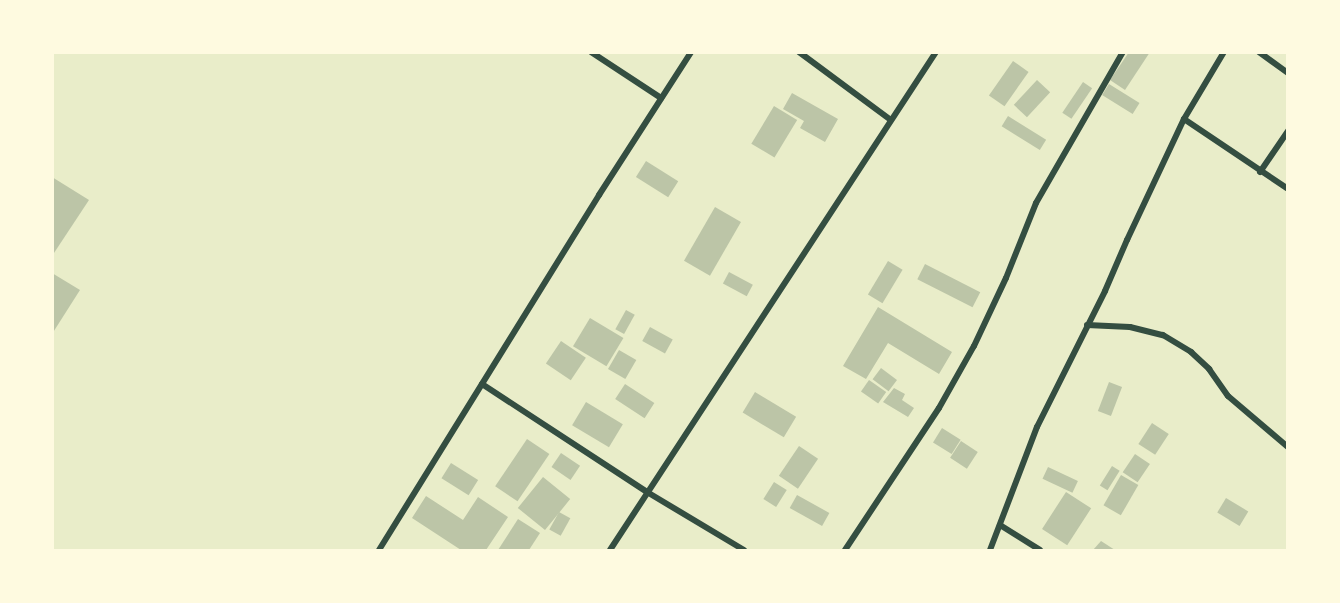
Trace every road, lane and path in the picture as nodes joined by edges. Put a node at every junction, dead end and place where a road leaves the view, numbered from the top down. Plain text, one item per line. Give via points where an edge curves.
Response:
1 (591, 52) edge
2 (691, 52) edge
3 (799, 52) edge
4 (936, 52) edge
5 (1123, 52) edge
6 (1224, 52) edge
7 (1259, 52) edge
8 (1287, 73) edge
9 (661, 98) junction
10 (1184, 119) junction
11 (891, 120) junction
12 (1287, 131) edge
13 (1260, 172) junction
14 (1287, 189) edge
15 (1087, 325) junction
16 (482, 384) junction
17 (1287, 447) edge
18 (647, 492) junction
19 (1000, 525) junction
20 (379, 550) edge
21 (609, 550) edge
22 (744, 550) edge
23 (845, 550) edge
24 (990, 550) edge
25 (1040, 550) edge

1 - 9 street
2 - 9 street
3 - 11 street
4 - 11 street
5 - 23 street via 1036,203 974,346 939,408
6 - 10 street
7 - 8 street
9 - 16 street
10 - 13 street
10 - 15 street
11 - 18 street
12 - 13 street
13 - 14 street
15 - 17 street via 1130,327 1163,335 1191,352 1228,396
15 - 19 street via 1037,426
16 - 18 street
16 - 20 street
18 - 21 street
18 - 22 street
19 - 24 street
19 - 25 street

